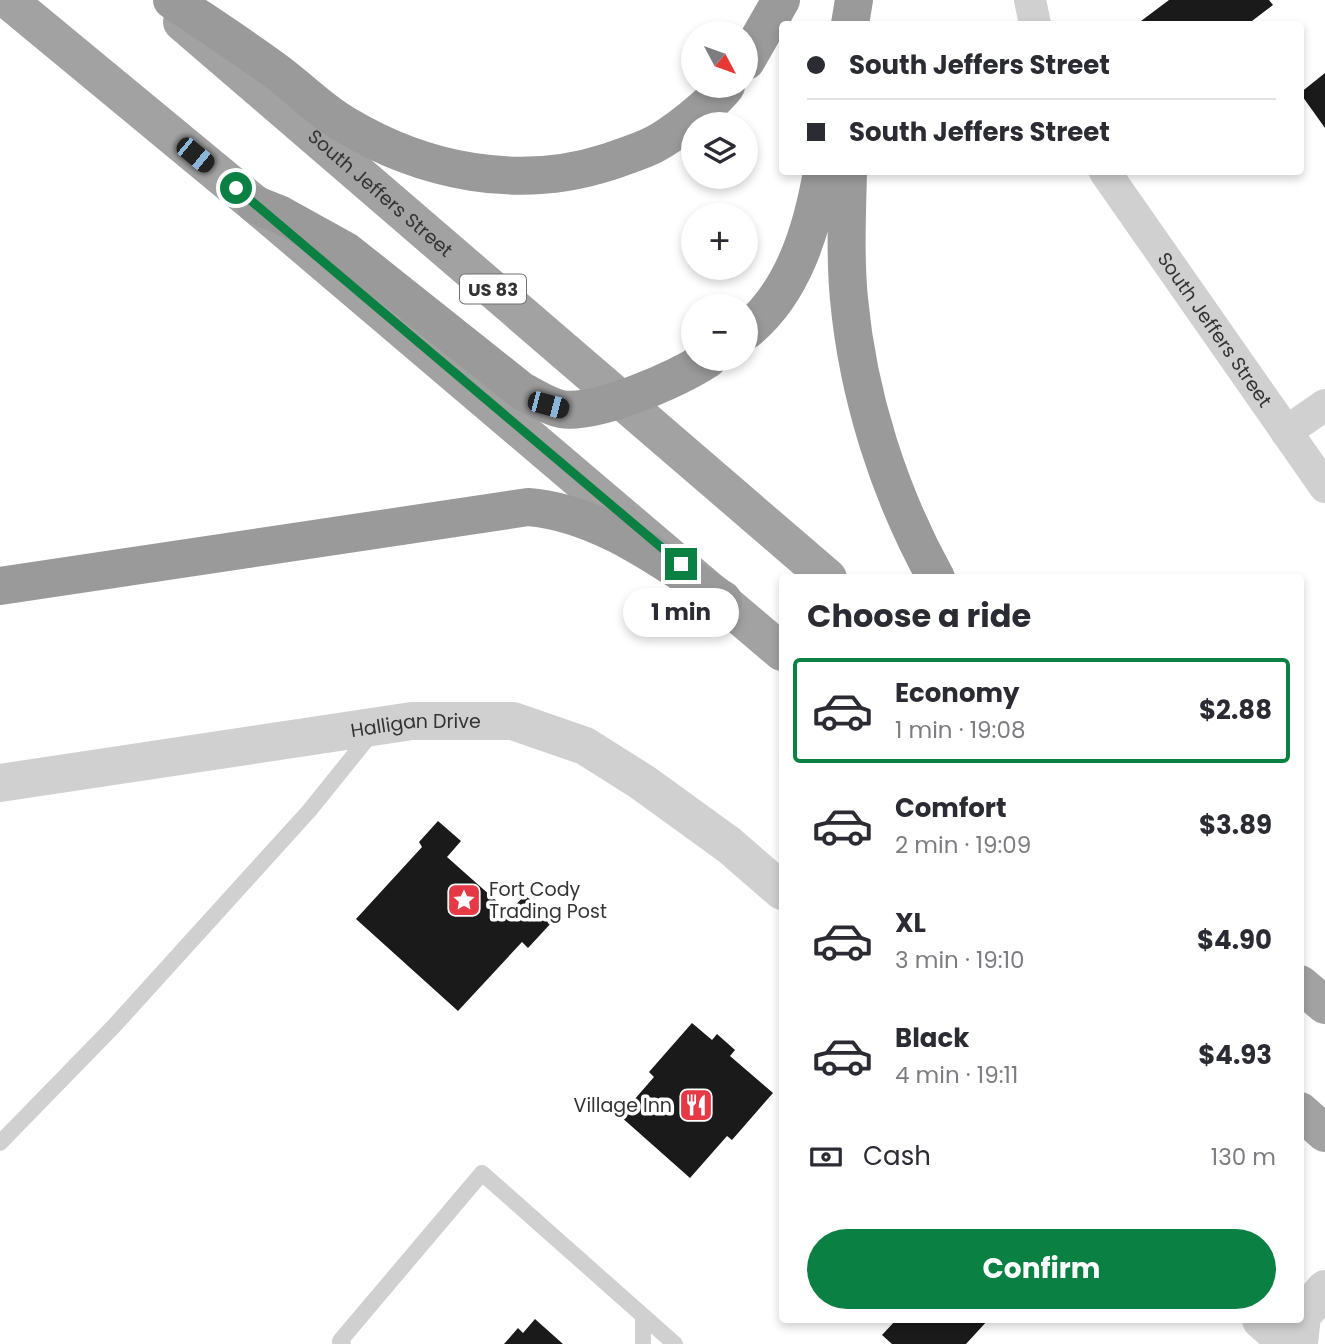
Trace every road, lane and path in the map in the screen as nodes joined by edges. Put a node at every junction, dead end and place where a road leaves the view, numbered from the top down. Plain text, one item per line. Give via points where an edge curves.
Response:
1 (157, 0) edge
2 (172, 0) edge
3 (781, 0) edge
4 (855, 0) edge
5 (873, 0) edge
6 (1030, 0) edge
7 (21, 11) edge
8 (850, 21) edge
9 (869, 21) edge
10 (1034, 21) edge
11 (758, 40) edge
12 (713, 98) edge
13 (821, 175) edge
14 (848, 175) edge
15 (1107, 175) edge
16 (256, 205) junction
17 (758, 320) edge
18 (682, 371) edge
19 (622, 399) junction
20 (1325, 405) edge
21 (1286, 432) junction
22 (1325, 487) edge
23 (823, 574) edge
24 (934, 574) edge
25 (0, 586) edge
26 (723, 600) junction
27 (779, 649) edge
28 (377, 726) junction
29 (0, 783) edge
30 (779, 889) edge
31 (1304, 988) edge
32 (1325, 1006) edge
33 (1304, 1115) edge
34 (1325, 1133) edge
35 (0, 1143) edge
36 (1325, 1289) edge
37 (1304, 1312) edge
38 (643, 1317) junction
39 (1264, 1323) edge
40 (1301, 1323) edge
41 (343, 1344) edge
42 (643, 1344) edge
43 (675, 1344) edge
44 (1288, 1344) edge
45 (1299, 1344) edge

1 - 19 highway, South Jeffers Street / US 83
2 - 12 highway via 343,124 414,158 470,173 533,176 580,171 653,145
3 - 11 highway
4 - 8 highway
5 - 9 highway
6 - 10 street
7 - 16 highway
13 - 17 highway via 795,263 781,292
14 - 24 highway via 849,299 860,371 876,437
15 - 21 street, South Jeffers Street
16 - 19 highway via 346,251 522,391 548,405 589,409
16 - 26 highway
18 - 19 highway
19 - 23 highway, South Jeffers Street / US 83
20 - 21 street
21 - 22 street, South Jeffers Street
25 - 26 highway via 528,507 587,520
26 - 27 highway
28 - 29 street, Halligan Drive
28 - 30 street, Halligan Drive via 412,721 513,722 585,746 707,829
28 - 35 lane via 309,811 133,1006
31 - 32 highway
33 - 34 highway
36 - 37 street
38 - 41 lane via 482,1173 340,1341
38 - 42 lane
38 - 43 lane
39 - 44 street
40 - 45 street

